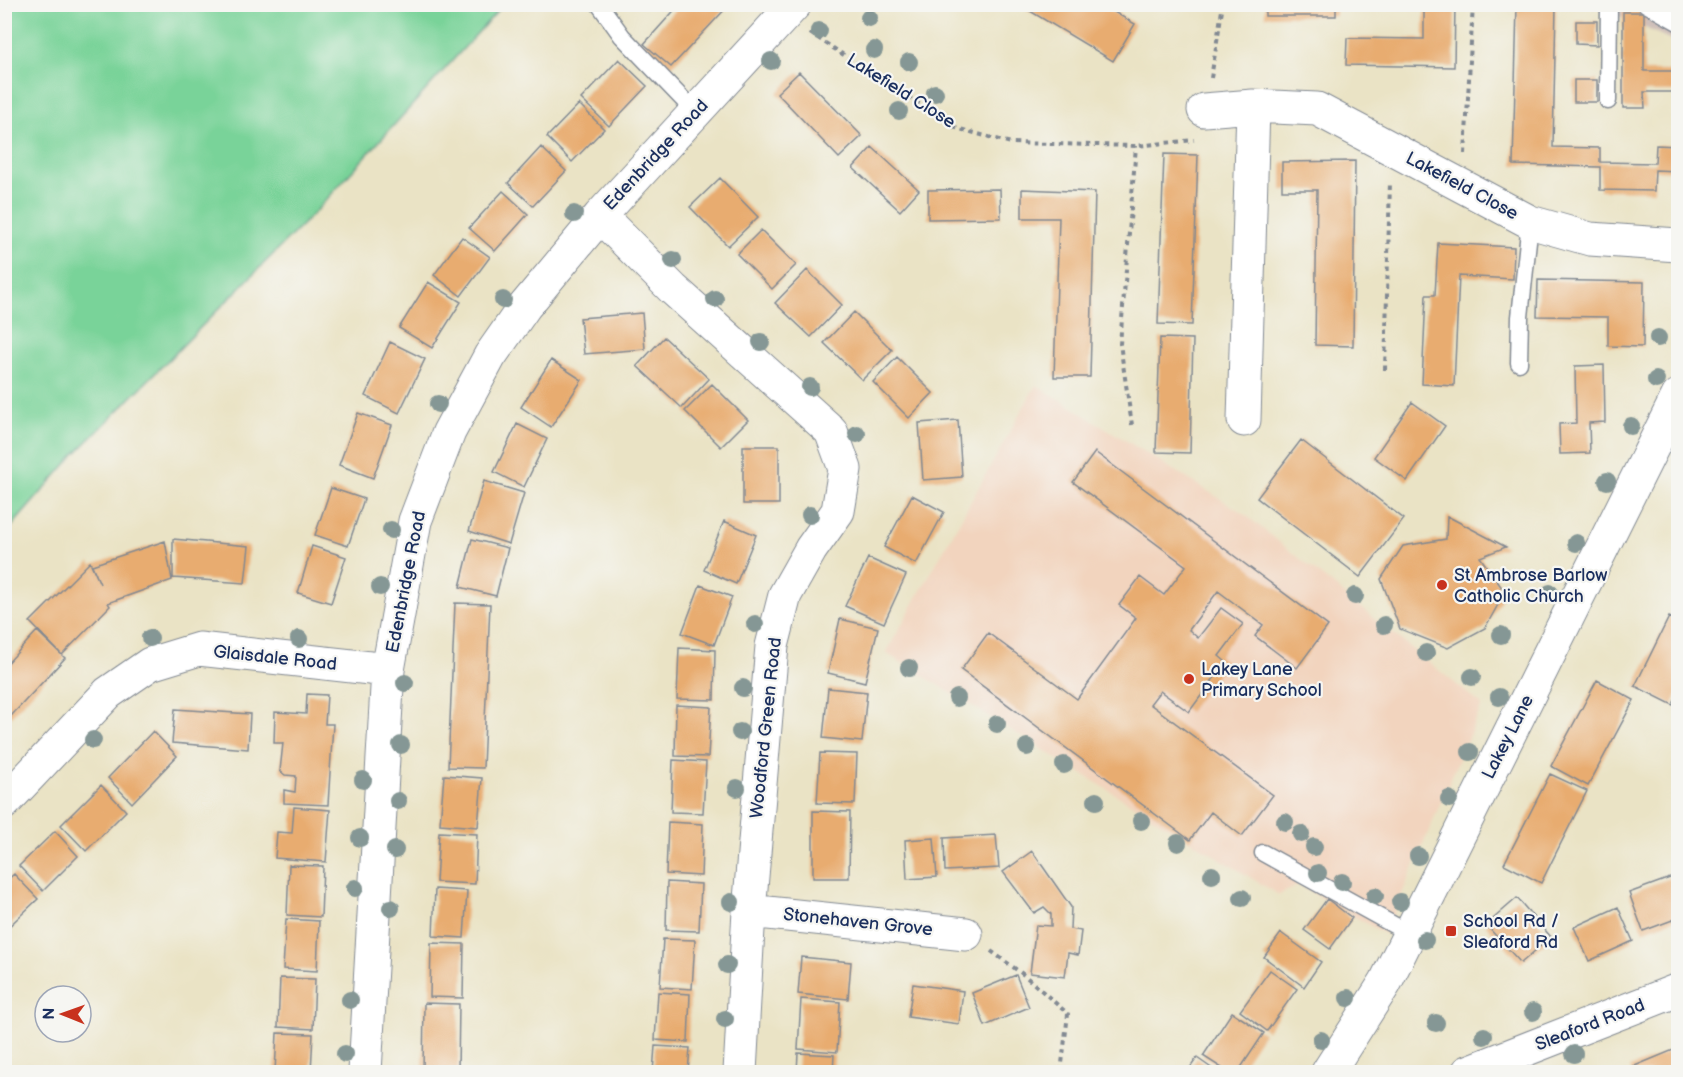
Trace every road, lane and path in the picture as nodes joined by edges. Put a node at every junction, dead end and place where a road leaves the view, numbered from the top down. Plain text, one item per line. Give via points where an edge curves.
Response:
1 (598, 4) edge
2 (1223, 4) edge
3 (1473, 4) edge
4 (1609, 4) edge
5 (1646, 4) edge
6 (790, 10) edge
7 (1678, 22) edge
8 (1608, 101) dead end
9 (1253, 106) junction
10 (1204, 110) junction
11 (696, 113) junction
12 (1136, 146) junction
13 (1391, 148) junction
14 (1463, 187) junction
15 (600, 216) junction
16 (1530, 222) junction
17 (1678, 245) edge
18 (1519, 363) dead end
19 (1385, 370) dead end
20 (1678, 396) edge
21 (1244, 420) dead end
22 (1132, 424) dead end
23 (388, 670) junction
24 (4, 803) edge
25 (1263, 853) dead end
26 (749, 911) junction
27 (966, 934) joint
28 (1410, 934) junction
29 (1678, 990) edge
30 (365, 1072) edge
31 (740, 1072) edge
32 (1061, 1072) edge
33 (1328, 1072) edge
34 (1468, 1072) edge

1 - 11 lane via 622,36
2 - 10 path
3 - 14 path
4 - 8 lane
5 - 7 lane
6 - 11 street, Edenbridge Road
6 - 12 path, Lakefield Close via 956,128 1011,143
9 - 10 street, Lakefield Close
9 - 13 street, Lakefield Close via 1317,110
9 - 21 street
10 - 12 path, Lakefield Close via 1199,140
11 - 15 street, Edenbridge Road
12 - 22 path via 1120,344
13 - 14 street, Lakefield Close
13 - 19 path
14 - 16 street, Lakefield Close
15 - 23 street, Edenbridge Road via 507,328 449,432 415,521
15 - 26 street, Woodford Green Road via 672,289 831,431 845,469 838,511 785,595 771,646
16 - 17 street, Lakefield Close via 1590,239
16 - 18 lane
20 - 28 street, Lakey Lane
23 - 24 street, Glaisdale Road via 200,650 150,663 108,693
23 - 30 street, Edenbridge Road
25 - 28 lane
26 - 27 street, Stonehaven Grove
26 - 31 street, Woodford Green Road
27 - 32 path via 1024,975 1068,1014
28 - 33 street, Lakey Lane via 1385,983
29 - 34 street, Sleaford Road

